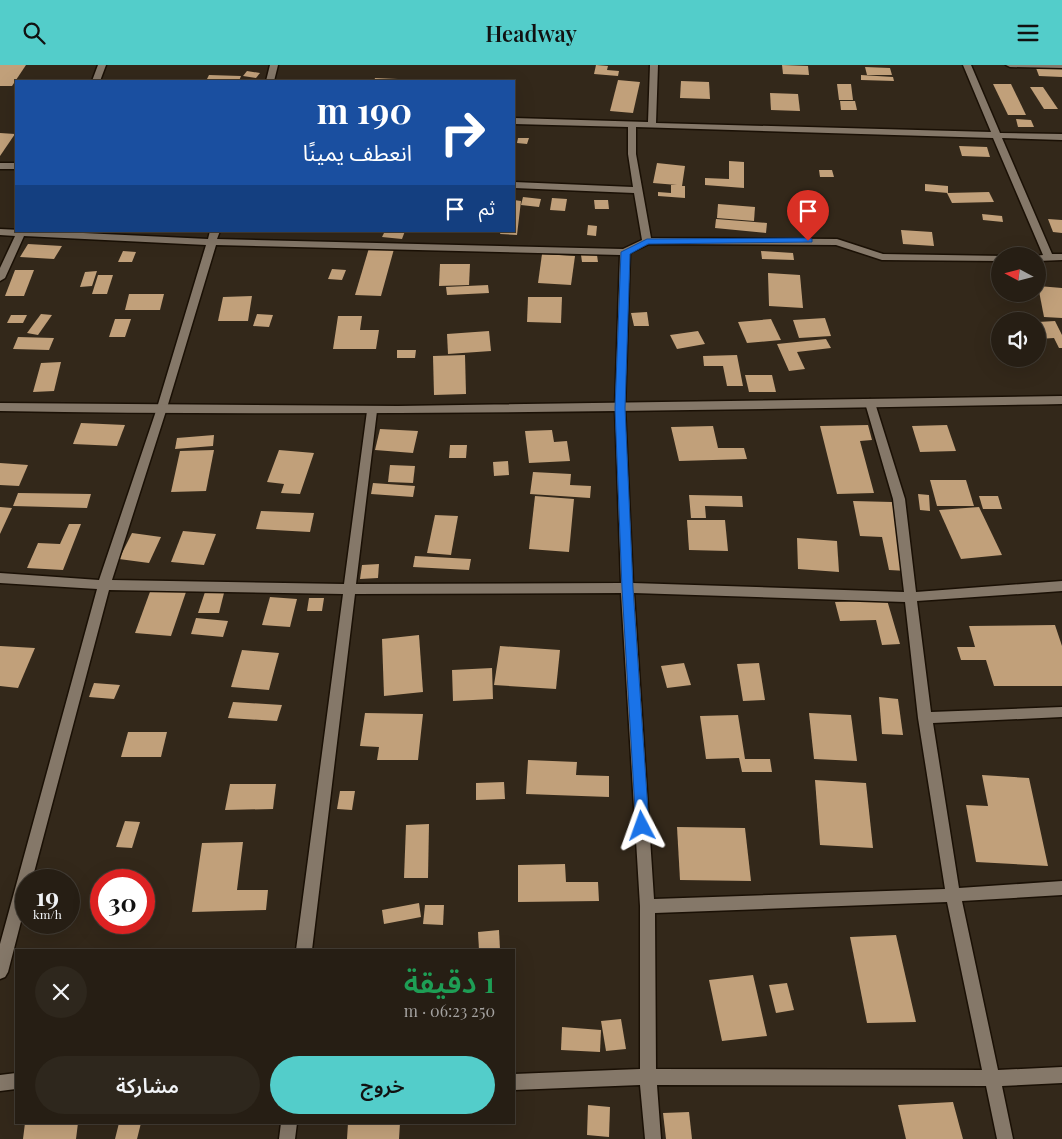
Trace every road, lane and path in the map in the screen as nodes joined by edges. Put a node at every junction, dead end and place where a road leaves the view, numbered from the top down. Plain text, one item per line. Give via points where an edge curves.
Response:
1 (102, 65) edge
2 (274, 65) edge
3 (654, 65) edge
4 (967, 65) edge
5 (1010, 65) edge
6 (1062, 66) edge
7 (96, 80) edge
8 (270, 80) edge
9 (515, 121) edge
10 (632, 125) junction
11 (652, 125) junction
12 (996, 135) junction
13 (1062, 137) edge
14 (0, 166) edge
15 (15, 166) edge
16 (515, 185) edge
17 (637, 190) junction
18 (22, 232) edge
19 (0, 233) edge
20 (213, 237) edge
21 (647, 241) junction
22 (625, 252) junction
23 (1046, 257) edge
24 (1049, 257) junction
25 (1062, 257) edge
26 (991, 258) edge
27 (0, 278) edge
28 (1062, 400) edge
29 (870, 403) junction
30 (0, 407) edge
31 (620, 408) junction
32 (161, 411) junction
33 (372, 411) junction
34 (0, 578) edge
35 (104, 585) junction
36 (1062, 586) edge
37 (627, 588) junction
38 (350, 589) junction
39 (911, 597) junction
40 (1062, 712) edge
41 (925, 718) junction
42 (1062, 888) edge
43 (953, 895) junction
44 (647, 906) junction
45 (304, 949) edge
46 (0, 972) edge
47 (1062, 1075) edge
48 (648, 1077) junction
49 (992, 1078) junction
50 (15, 1081) edge
51 (515, 1082) edge
52 (0, 1083) edge
53 (288, 1124) edge
54 (287, 1139) edge
55 (653, 1139) edge
56 (1005, 1139) edge

1 - 7 street
2 - 8 street
3 - 11 street
4 - 12 street
5 - 6 street
9 - 10 street
10 - 11 street
10 - 17 street
11 - 12 street
12 - 13 street
12 - 24 street
14 - 15 street
16 - 17 street
17 - 21 street
18 - 19 street
18 - 20 street
18 - 27 street
20 - 22 street
20 - 32 street
21 - 22 street
21 - 26 street via 837,242 882,257
22 - 31 street
23 - 24 street
24 - 25 street
28 - 29 street
29 - 31 street
29 - 39 street via 899,499
30 - 32 street
31 - 33 street
31 - 37 street
32 - 33 street
32 - 35 street
33 - 38 street
34 - 35 street
35 - 38 street
35 - 46 street
36 - 39 street
37 - 38 street
37 - 39 street
37 - 44 street
38 - 45 street
39 - 41 street
40 - 41 street
41 - 43 street
42 - 43 street
43 - 44 street
43 - 49 street
44 - 48 street
47 - 49 street
48 - 49 street
48 - 51 street
48 - 55 street
49 - 56 street
50 - 52 street
53 - 54 street

